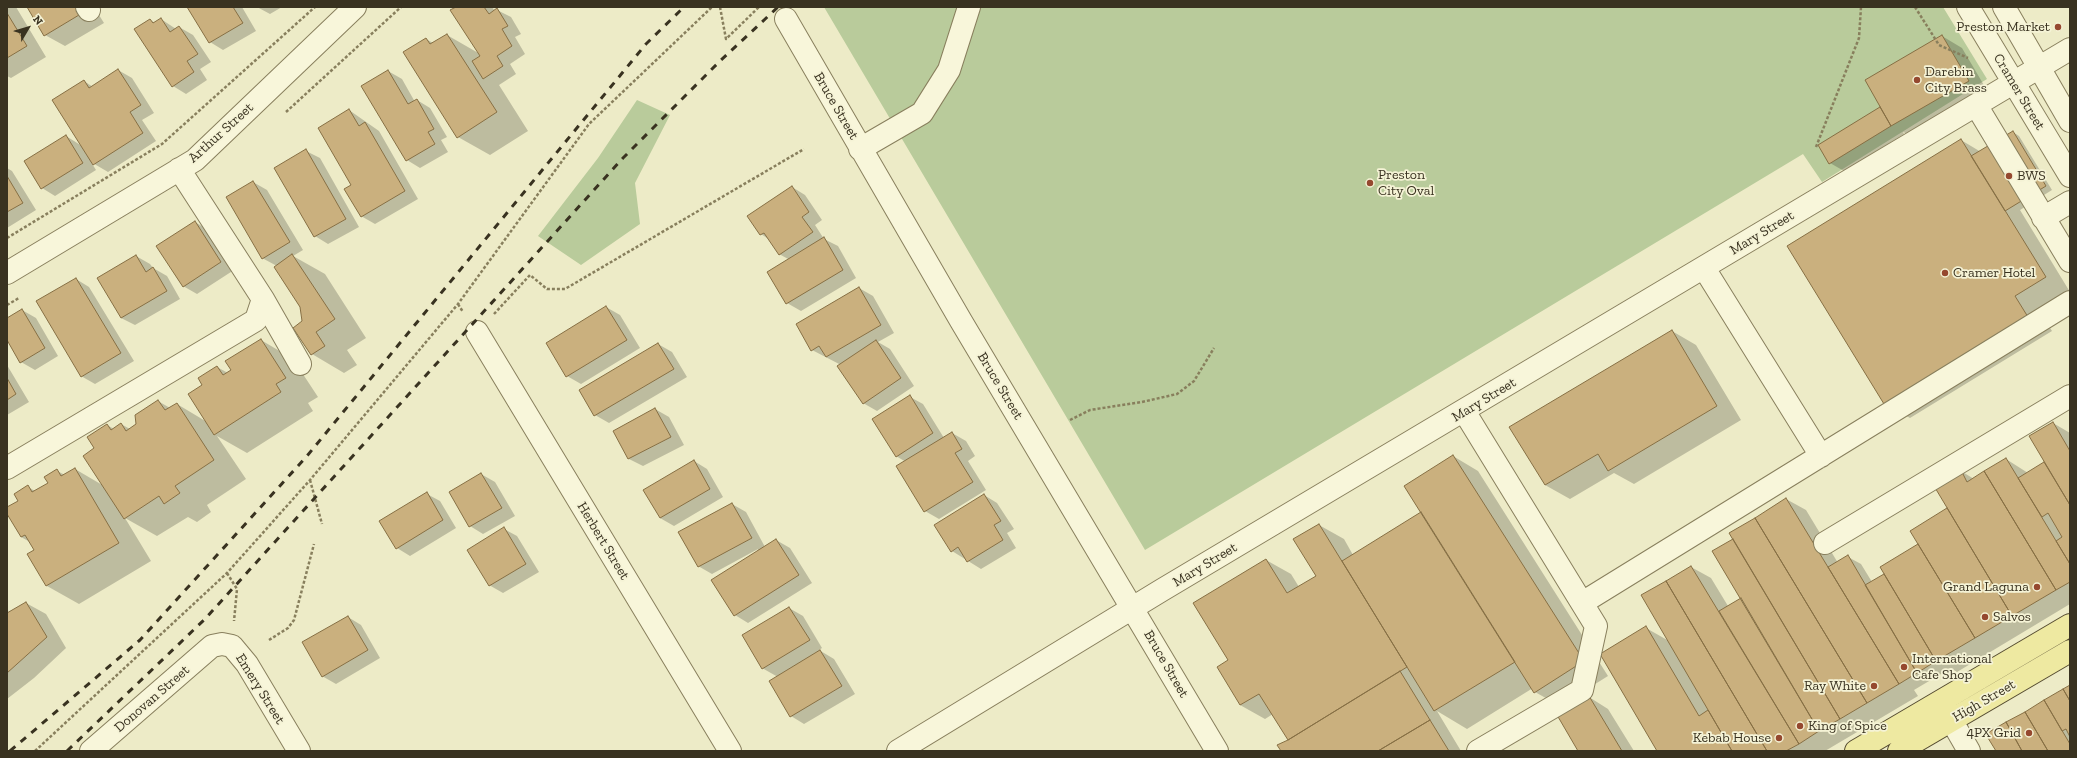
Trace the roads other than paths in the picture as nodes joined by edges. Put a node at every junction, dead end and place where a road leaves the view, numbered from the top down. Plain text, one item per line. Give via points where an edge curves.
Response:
1 (355, 7) edge
2 (969, 7) edge
3 (1968, 7) edge
4 (2004, 7) edge
5 (786, 19) dead end
6 (2070, 49) edge
7 (2038, 68) junction
8 (2014, 82) junction
9 (1976, 105) junction
10 (2070, 122) edge
11 (860, 149) junction
12 (179, 169) junction
13 (2070, 176) edge
14 (2070, 202) edge
15 (2043, 218) junction
16 (2070, 261) edge
17 (1704, 268) junction
18 (7, 273) edge
19 (263, 298) junction
20 (2070, 302) edge
21 (477, 332) road end
22 (300, 364) dead end
23 (2070, 396) edge
24 (1464, 411) junction
25 (1821, 456) junction
26 (7, 468) edge
27 (1825, 543) dead end
28 (1582, 603) junction
29 (1133, 610) junction
30 (2070, 625) edge
31 (222, 646) joint
32 (2070, 651) edge
33 (1941, 701) junction
34 (1952, 720) junction
35 (91, 751) edge
36 (299, 751) edge
37 (730, 751) edge
38 (898, 751) edge
39 (1217, 751) edge
40 (1478, 751) edge
41 (1856, 751) edge
42 (1899, 751) edge
43 (1969, 751) edge

1 - 12 street, Arthur Street via 195,160
2 - 11 street via 949,70 922,113
3 - 8 street, Cramer Street
4 - 7 street, Cramer Street
5 - 11 street, Bruce Street
6 - 7 street, Mary Street
7 - 8 street, Mary Street
7 - 10 street, Cramer Street
8 - 9 street, Mary Street
8 - 13 street, Cramer Street
9 - 15 street
9 - 17 street, Mary Street
11 - 29 street, Bruce Street
12 - 18 street, Arthur Street
12 - 19 street
14 - 15 street
15 - 16 street
17 - 24 street, Mary Street
17 - 25 street
19 - 22 street
19 - 26 street via 256,320
20 - 25 street
21 - 37 street, Herbert Street
23 - 27 street
24 - 28 street
24 - 29 street, Mary Street via 1162,590
25 - 28 street
28 - 40 street via 1596,626 1582,690
29 - 38 street, Mary Street
29 - 39 street, Bruce Street
30 - 33 main road, High Street
31 - 35 street, Donovan Street
31 - 36 street, Emery Street via 247,664
32 - 34 main road, High Street
33 - 34 street
33 - 41 main road, High Street
34 - 42 main road, High Street
34 - 43 street

